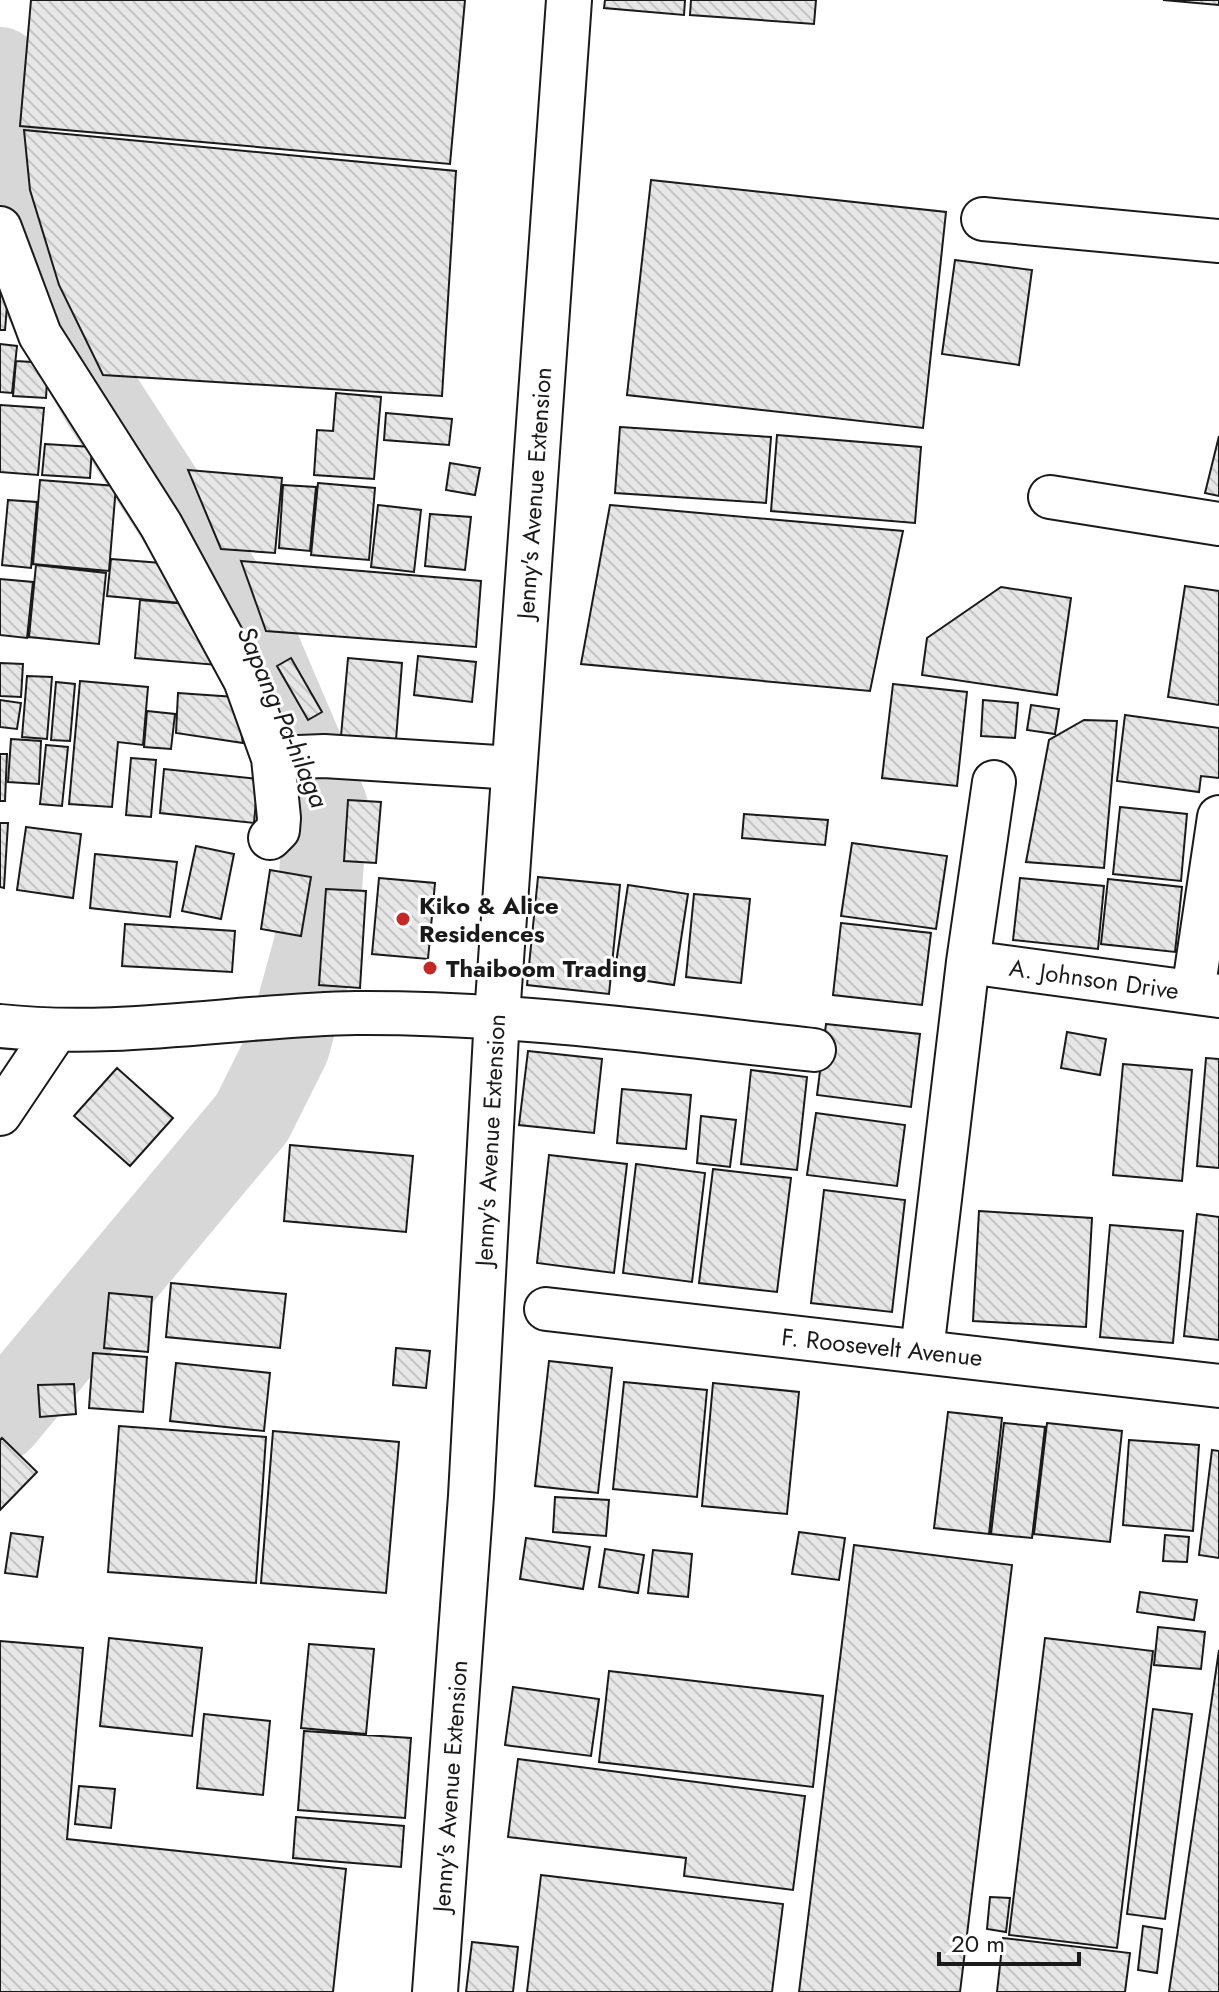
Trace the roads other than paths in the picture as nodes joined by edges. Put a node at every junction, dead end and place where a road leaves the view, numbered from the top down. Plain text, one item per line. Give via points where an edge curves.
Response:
1 (569, 0) edge
2 (983, 219) dead end
3 (0, 228) edge
4 (1219, 241) edge
5 (1050, 497) dead end
6 (1219, 524) edge
7 (296, 757) junction
8 (515, 768) junction
9 (994, 782) dead end
10 (1219, 817) edge
11 (270, 838) dead end
12 (968, 962) junction
13 (1206, 994) edge
14 (497, 1016) junction
15 (0, 1026) edge
16 (55, 1032) junction
17 (814, 1050) dead end
18 (0, 1114) edge
19 (546, 1309) dead end
20 (922, 1351) junction
21 (1219, 1386) edge
22 (435, 1992) edge

1 - 8 street, Jenny's Avenue Extension
2 - 4 street
3 - 7 street via 40,335 168,538 245,680
5 - 6 street
7 - 8 street
7 - 11 street via 278,830
8 - 14 street, Jenny's Avenue Extension
9 - 12 street
10 - 13 street
12 - 13 street, A. Johnson Drive
12 - 20 street
14 - 16 street via 352,1013
14 - 17 street
14 - 22 street, Jenny's Avenue Extension via 471,1496
15 - 16 street
16 - 18 street
19 - 20 street, F. Roosevelt Avenue
20 - 21 street, F. Roosevelt Avenue

